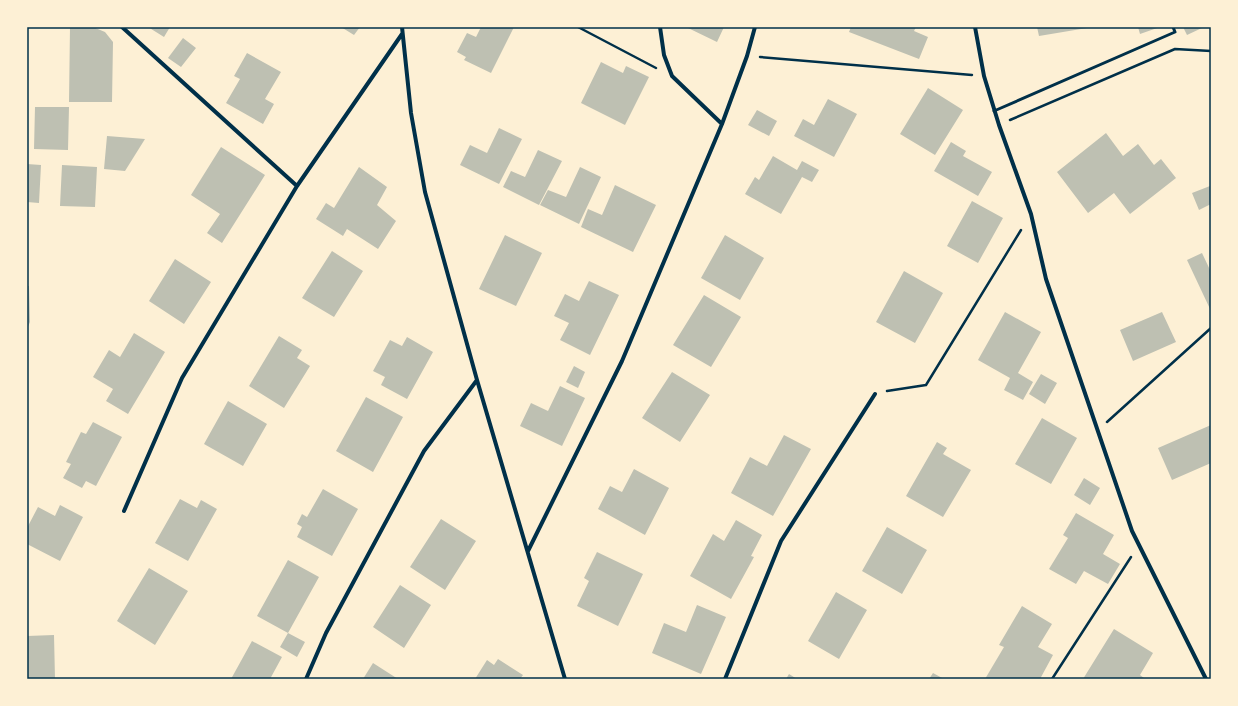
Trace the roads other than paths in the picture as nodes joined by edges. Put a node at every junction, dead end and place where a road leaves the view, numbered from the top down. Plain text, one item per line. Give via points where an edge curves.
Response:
1 (122, 27) edge
2 (402, 27) edge
3 (660, 27) edge
4 (755, 27) edge
5 (975, 27) edge
6 (1172, 27) edge
7 (402, 34) junction
8 (994, 111) junction
9 (722, 124) junction
10 (297, 186) junction
11 (477, 380) junction
12 (875, 394) road end
13 (124, 511) dead end
14 (528, 552) junction
15 (306, 679) edge
16 (565, 679) edge
17 (725, 679) edge
18 (1206, 679) edge

1 - 10 street
2 - 7 street
3 - 9 street via 664,55 672,76
4 - 9 street
5 - 8 street via 984,76
6 - 8 lane via 1175,32
7 - 10 street
7 - 11 street via 411,113 425,192
8 - 18 street via 1031,214 1046,279 1132,531
9 - 14 street via 622,361
10 - 13 street via 182,378
11 - 14 street
11 - 15 street via 424,451 326,633
12 - 17 street via 781,541
14 - 16 street

